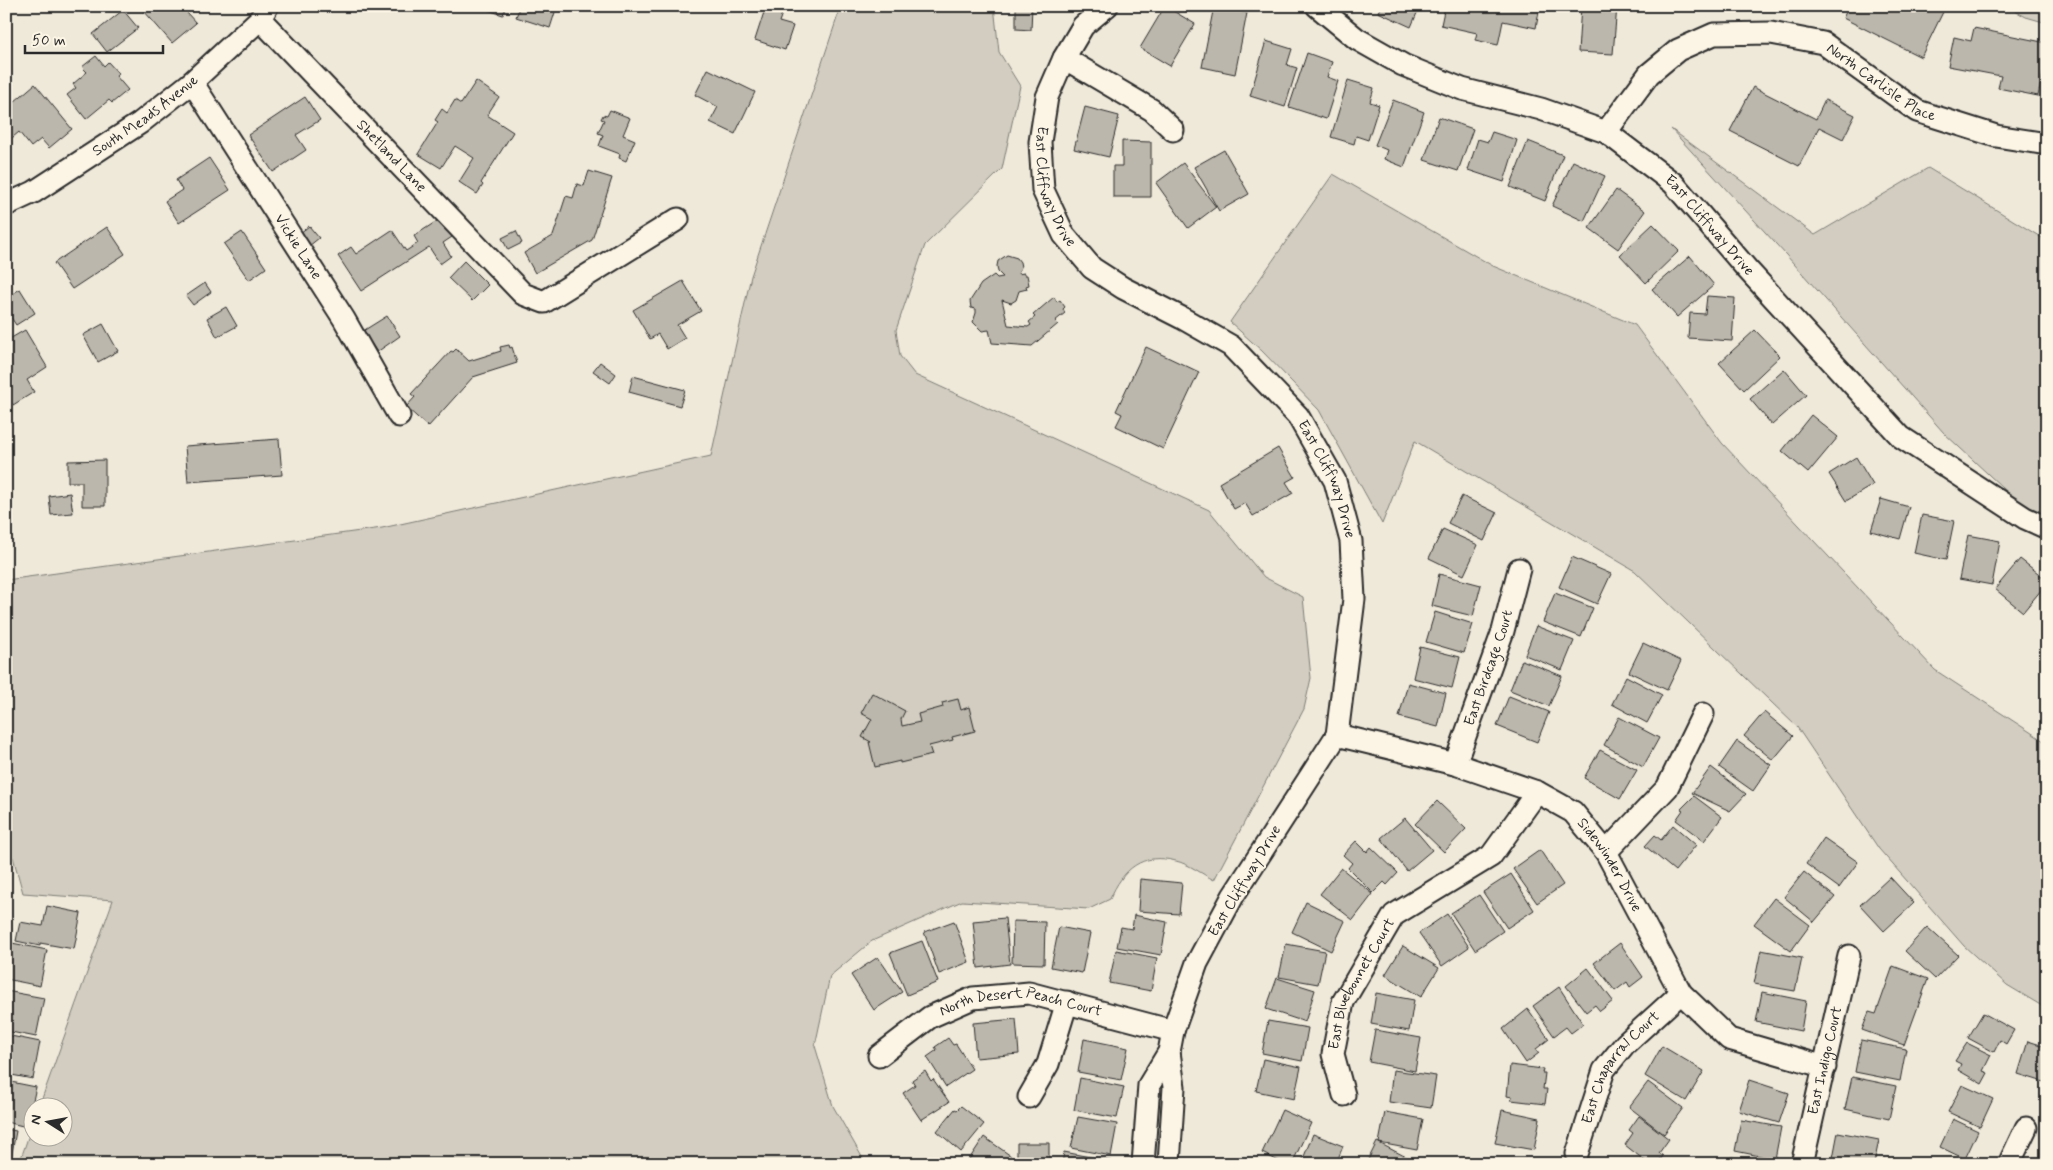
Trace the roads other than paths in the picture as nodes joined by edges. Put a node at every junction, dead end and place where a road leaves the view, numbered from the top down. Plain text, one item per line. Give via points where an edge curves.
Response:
1 (1107, 6) edge
2 (1317, 6) edge
3 (264, 12) edge
4 (1064, 58) junction
5 (192, 82) junction
6 (1173, 130) dead end
7 (1606, 132) junction
8 (2047, 144) edge
9 (6, 204) edge
10 (678, 219) dead end
11 (399, 416) dead end
12 (2047, 528) edge
13 (1519, 569) dead end
14 (1703, 714) dead end
15 (1337, 735) junction
16 (1455, 764) junction
17 (1537, 792) junction
18 (1606, 852) junction
19 (1849, 956) dead end
20 (1681, 993) junction
21 (1067, 1002) junction
22 (1173, 1030) junction
23 (1168, 1052) junction
24 (879, 1056) dead end
25 (1825, 1067) junction
26 (1344, 1095) dead end
27 (1029, 1097) dead end
28 (1147, 1112) junction
29 (1173, 1114) junction
30 (2026, 1128) dead end
31 (1576, 1154) dead end
32 (1143, 1164) edge
33 (1169, 1164) edge
34 (1802, 1164) edge
35 (2009, 1164) edge

1 - 4 street, East Cliffway Drive via 1083,26
2 - 7 street, East Cliffway Drive via 1357,39 1403,65 1462,89 1542,109
3 - 5 street, South Meads Avenue
3 - 10 street, Shetland Lane via 523,294 544,302
4 - 6 street via 1152,110
4 - 15 street, East Cliffway Drive via 1046,97 1040,142 1043,190 1064,235 1092,268 1231,346 1298,416 1335,481 1352,541 1354,599
5 - 9 street, South Meads Avenue via 140,123 34,192
5 - 11 street, Vickie Lane via 344,319
7 - 8 street, North Carlisle Place via 1649,74 1678,50 1714,34 1771,33 1823,43 1918,111 1996,136
7 - 12 street, East Cliffway Drive via 1673,183 1901,437 2025,518
13 - 16 street, East Birdcage Court via 1503,631
14 - 18 street via 1667,788
15 - 16 street, Sidewinder Drive
15 - 22 street, East Cliffway Drive via 1233,896 1197,963
16 - 17 street, Sidewinder Drive
17 - 18 street, Sidewinder Drive via 1573,812
17 - 26 street, East Bluebonnet Court via 1491,856 1394,915 1343,1002 1333,1054
18 - 20 street, Sidewinder Drive
19 - 25 street, East Indigo Court
20 - 25 street, Sidewinder Drive via 1729,1039
20 - 31 street, East Chaparral Court via 1625,1044 1604,1070
21 - 22 street, North Desert Peach Court
21 - 24 street, North Desert Peach Court via 1029,993 973,998 930,1017
21 - 27 street via 1048,1064
22 - 23 street, East Cliffway Drive
23 - 28 street, East Cliffway Drive via 1149,1085
23 - 29 street, East Cliffway Drive via 1174,1087
25 - 34 street, East Indigo Court
28 - 29 street
28 - 32 street, East Cliffway Drive
29 - 33 street, East Cliffway Drive
30 - 35 street

